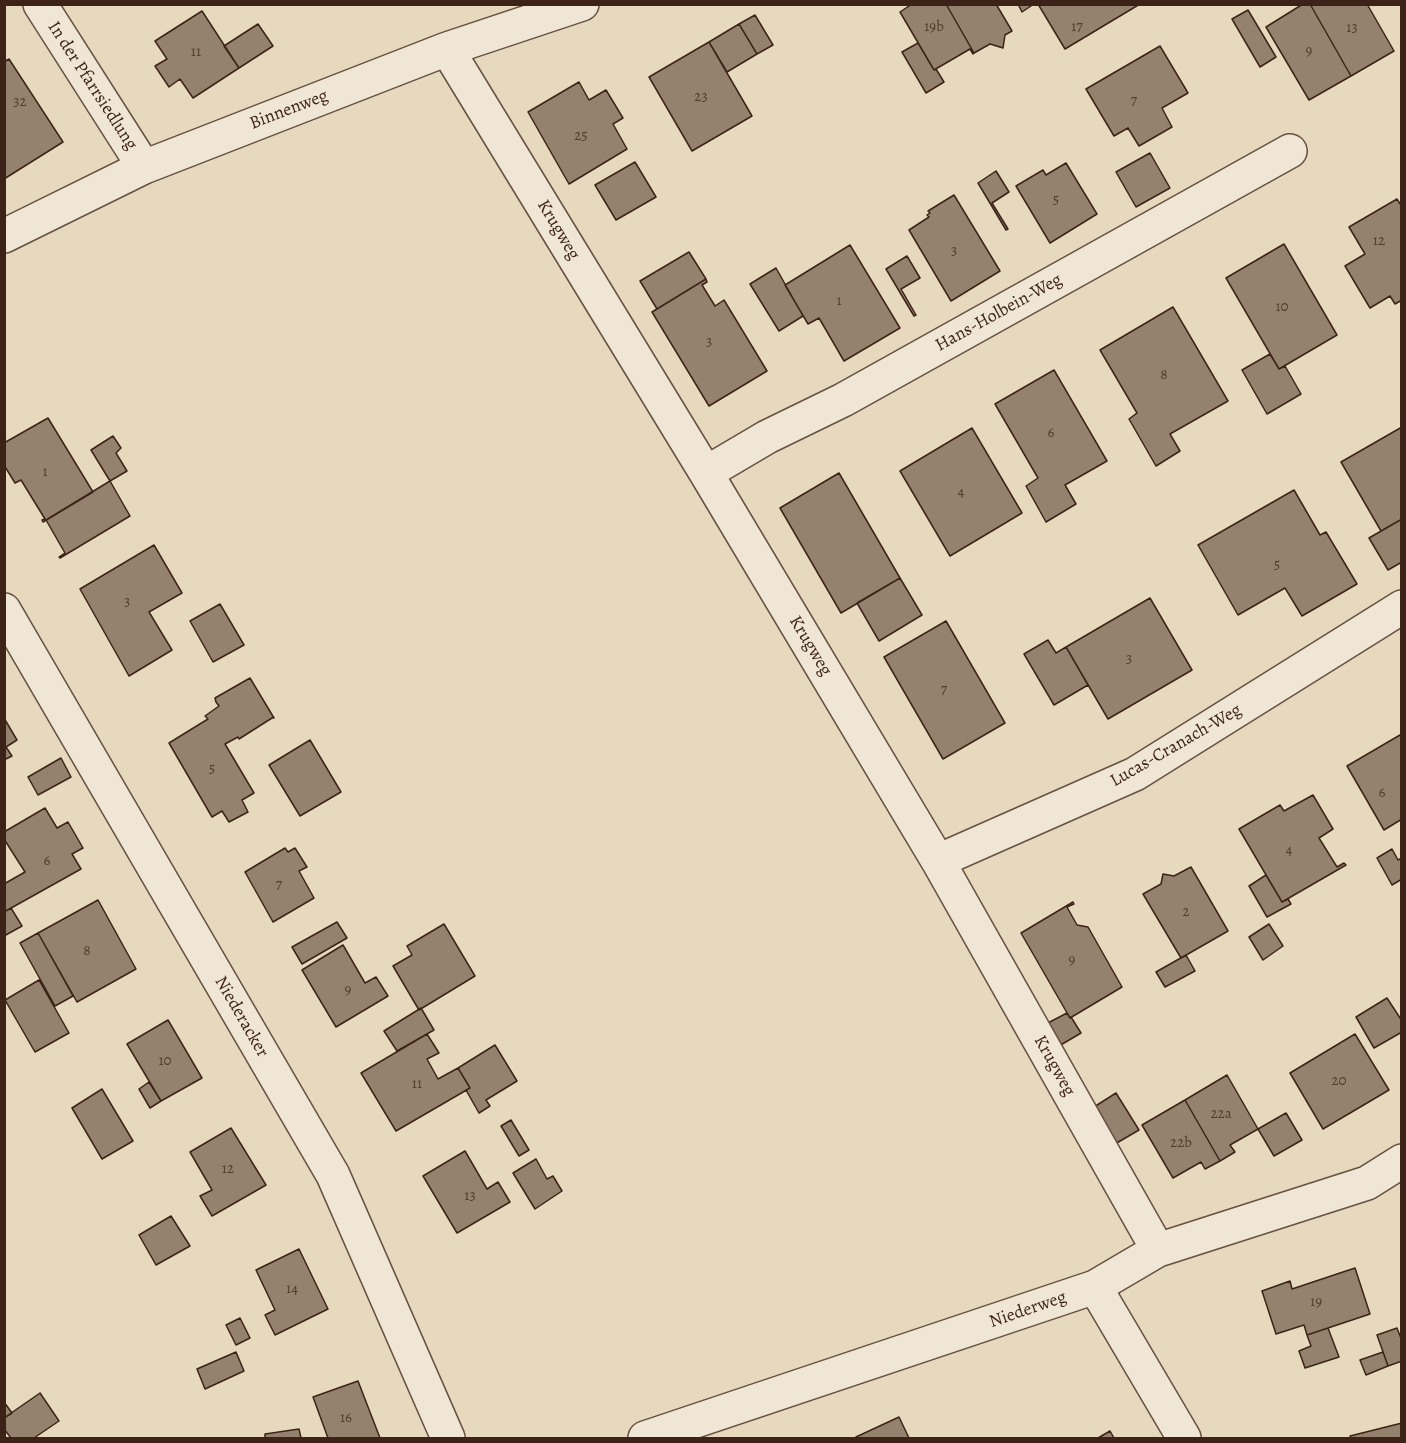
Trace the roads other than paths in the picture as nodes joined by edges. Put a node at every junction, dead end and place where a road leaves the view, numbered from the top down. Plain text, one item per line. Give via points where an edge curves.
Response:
1 (40, 4) edge
2 (582, 4) edge
3 (447, 49) junction
4 (1290, 151) dead end
5 (144, 167) junction
6 (4, 236) edge
7 (706, 473) junction
8 (1401, 607) edge
9 (4, 610) edge
10 (938, 861) junction
11 (1401, 1161) edge
12 (1158, 1250) junction
13 (1095, 1287) junction
14 (448, 1438) edge
15 (645, 1438) edge
16 (1184, 1438) edge

1 - 5 street, In der Pfarrsiedlung
2 - 3 street, Binnenweg
3 - 5 street, Binnenweg
3 - 7 street, Krugweg
4 - 7 street, Hans-Holbein-Weg
5 - 6 street, Binnenweg
7 - 10 street, Krugweg
8 - 10 street, Lucas-Cranach-Weg via 1135,774
9 - 14 street, Niederacker via 333,1175
10 - 12 street, Krugweg
11 - 12 street, Niederweg via 1367,1184
12 - 13 street, Niederweg
13 - 15 street, Niederweg
13 - 16 street

